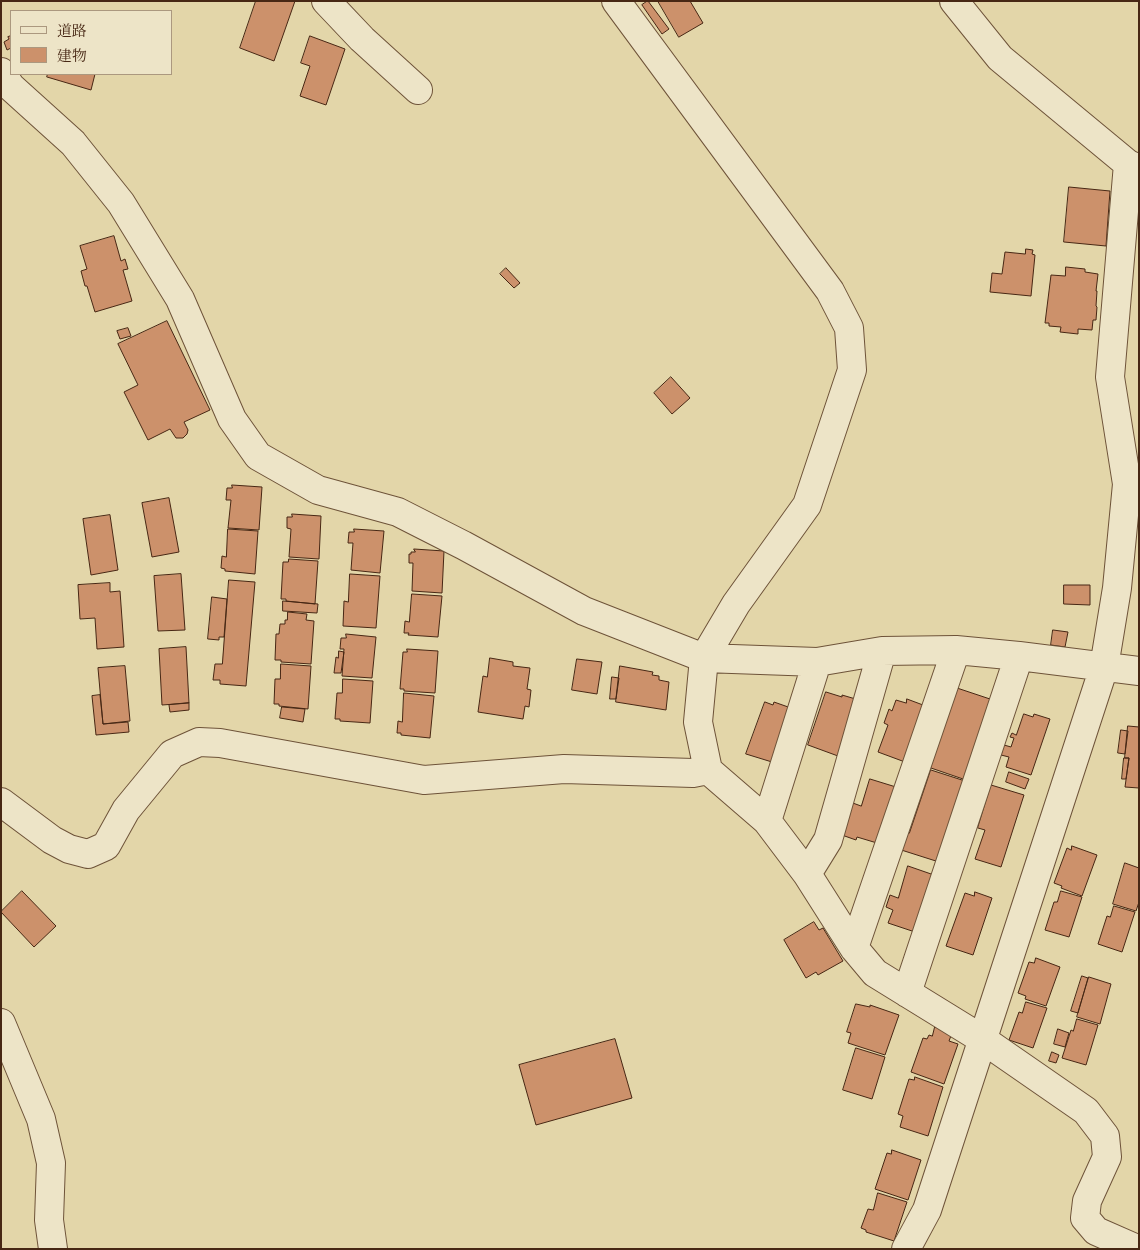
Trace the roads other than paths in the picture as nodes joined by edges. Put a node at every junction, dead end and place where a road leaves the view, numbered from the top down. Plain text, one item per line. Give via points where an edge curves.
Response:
1 (326, 1) edge
2 (616, 1) edge
3 (954, 1) edge
4 (1, 72) edge
5 (418, 90) dead end
6 (1133, 166) edge
7 (956, 650) junction
8 (882, 651) junction
9 (1019, 656) junction
10 (704, 658) junction
11 (817, 662) junction
12 (1104, 667) junction
13 (1139, 671) edge
14 (708, 770) junction
15 (1, 802) edge
16 (767, 821) junction
17 (807, 874) junction
18 (854, 948) junction
19 (907, 993) junction
20 (1, 1023) edge
21 (982, 1039) junction
22 (53, 1249) edge
23 (906, 1249) edge
24 (1137, 1249) edge

1 - 5 street
2 - 10 street via 830,291 849,328 852,370 807,505 736,604
3 - 6 street via 1000,58
4 - 10 street via 12,87 73,143 121,203 180,299 232,419 258,456 318,490 398,512 584,611
6 - 12 street via 1110,377 1127,484
7 - 8 street
7 - 9 street
7 - 18 street
8 - 11 street
8 - 17 street via 828,840
9 - 12 street
9 - 19 street
10 - 11 street
10 - 14 street via 698,722
11 - 16 street
12 - 13 street
12 - 21 street
14 - 15 street via 693,773 564,769 424,780 220,743 199,742 172,754 126,810 106,846 88,854 52,840
14 - 16 street
16 - 17 street
17 - 18 street
18 - 19 street via 875,973
19 - 21 street
20 - 22 street via 41,1119 51,1163 49,1220
21 - 23 street via 927,1210
21 - 24 street via 1086,1112 1105,1136 1107,1157 1087,1201 1085,1218 1096,1231

